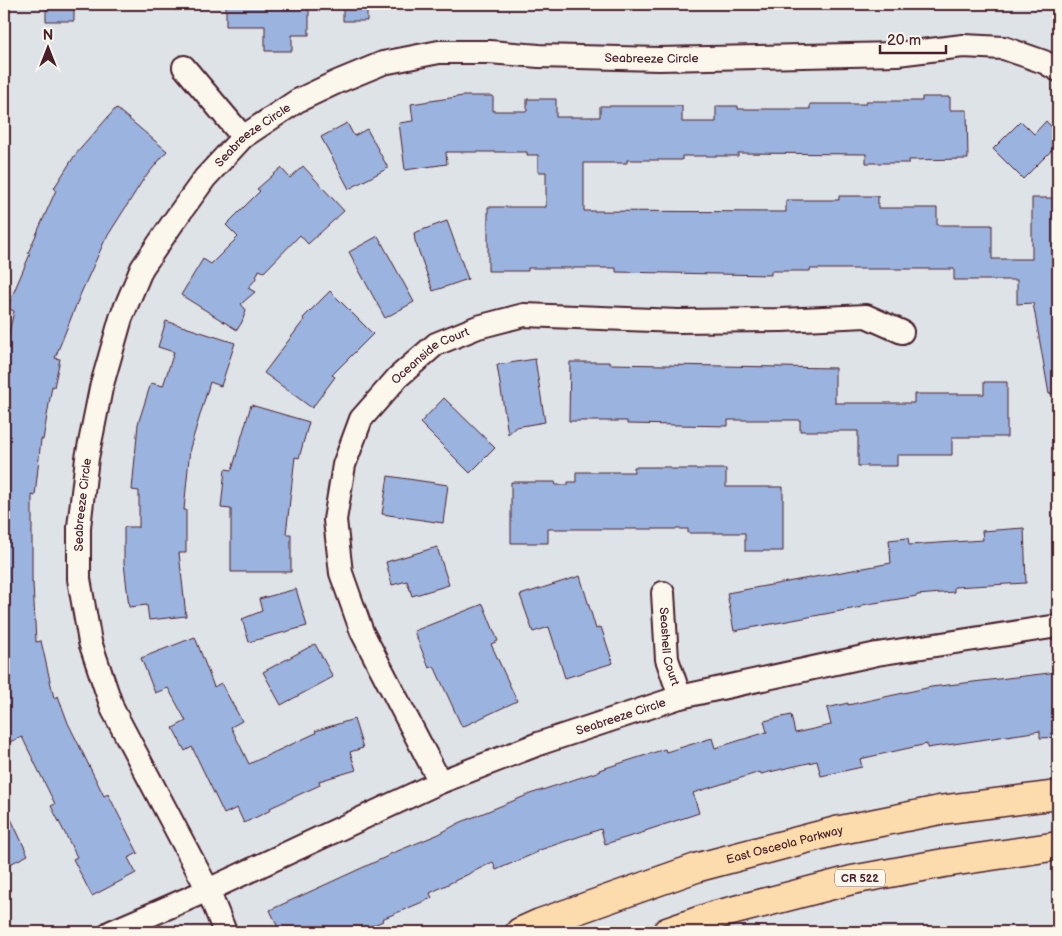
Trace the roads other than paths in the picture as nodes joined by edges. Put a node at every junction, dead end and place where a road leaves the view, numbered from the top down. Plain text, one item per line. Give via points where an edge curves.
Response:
1 (184, 67) dead end
2 (1058, 70) edge
3 (243, 137) junction
4 (902, 332) dead end
5 (663, 593) dead end
6 (1058, 626) edge
7 (680, 697) junction
8 (440, 782) junction
9 (1058, 795) edge
10 (1058, 846) edge
11 (208, 890) junction
12 (111, 932) edge
13 (225, 932) edge
14 (520, 932) edge
15 (667, 932) edge

1 - 3 street
2 - 3 street, Seabreeze Circle via 1004,48 963,46 898,54 658,59 439,52 383,63 337,82 297,101
3 - 11 street, Seabreeze Circle via 205,178 142,268 120,318 99,397 87,458 79,526 79,579 90,642 113,710
4 - 8 street, Oceanside Court via 866,316 678,321 524,315 478,326 436,344 398,377 361,419 344,465 335,520 341,573 362,632
5 - 7 street, Seashell Court via 667,659
6 - 7 street, Seabreeze Circle via 877,654
7 - 8 street, Seabreeze Circle via 541,743
8 - 11 street, Seabreeze Circle
9 - 14 main road, East Osceola Parkway via 940,810 836,831 699,868
10 - 15 main road, CR 522 via 852,880 716,915
11 - 12 street
11 - 13 street, Seabreeze Circle

